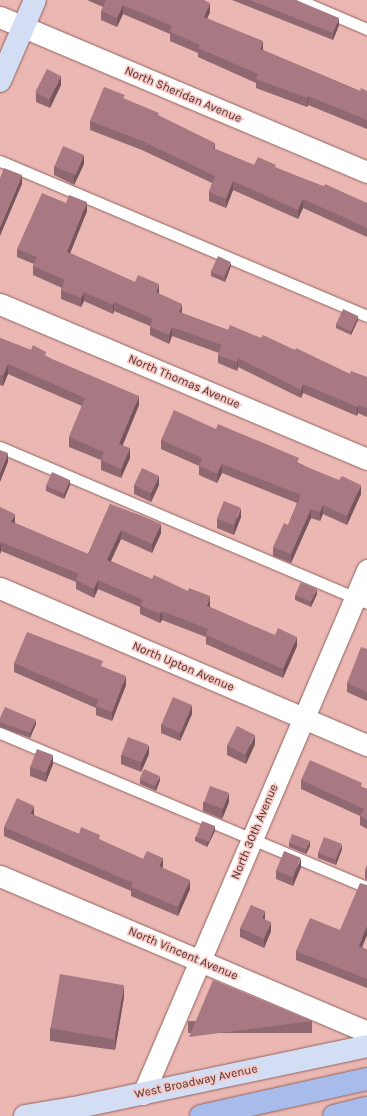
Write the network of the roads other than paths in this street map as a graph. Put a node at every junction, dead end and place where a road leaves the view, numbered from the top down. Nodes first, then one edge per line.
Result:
1 (35, 0) edge
2 (299, 0) edge
3 (0, 17) edge
4 (23, 27) junction
5 (367, 29) edge
6 (0, 81) edge
7 (0, 162) edge
8 (367, 172) edge
9 (0, 304) edge
10 (367, 316) edge
11 (0, 447) edge
12 (367, 459) edge
13 (367, 570) edge
14 (0, 588) edge
15 (361, 600) edge
16 (304, 719) junction
17 (0, 733) edge
18 (367, 745) edge
19 (252, 840) junction
20 (0, 876) edge
21 (367, 887) edge
22 (200, 961) junction
23 (367, 1032) edge
24 (367, 1046) edge
25 (367, 1079) edge
26 (143, 1094) junction
27 (367, 1108) edge
28 (25, 1116) edge
29 (201, 1116) edge
30 (334, 1116) edge

1 - 4 street
2 - 5 lane
3 - 4 street, North Sheridan Avenue
4 - 6 street
4 - 8 street, North Sheridan Avenue
7 - 10 lane
9 - 12 street, North Thomas Avenue
11 - 15 lane
13 - 15 street, North 30th Avenue
14 - 16 street, North Upton Avenue
15 - 16 street, North 30th Avenue
16 - 18 street, North Upton Avenue
16 - 19 street, North 30th Avenue
17 - 19 lane
19 - 21 lane
19 - 22 street, North 30th Avenue
20 - 22 street, North Vincent Avenue
22 - 23 street, North Vincent Avenue
22 - 26 street, North 30th Avenue
24 - 26 street, West Broadway Avenue
25 - 29 main road
26 - 28 street, West Broadway Avenue
27 - 30 main road

